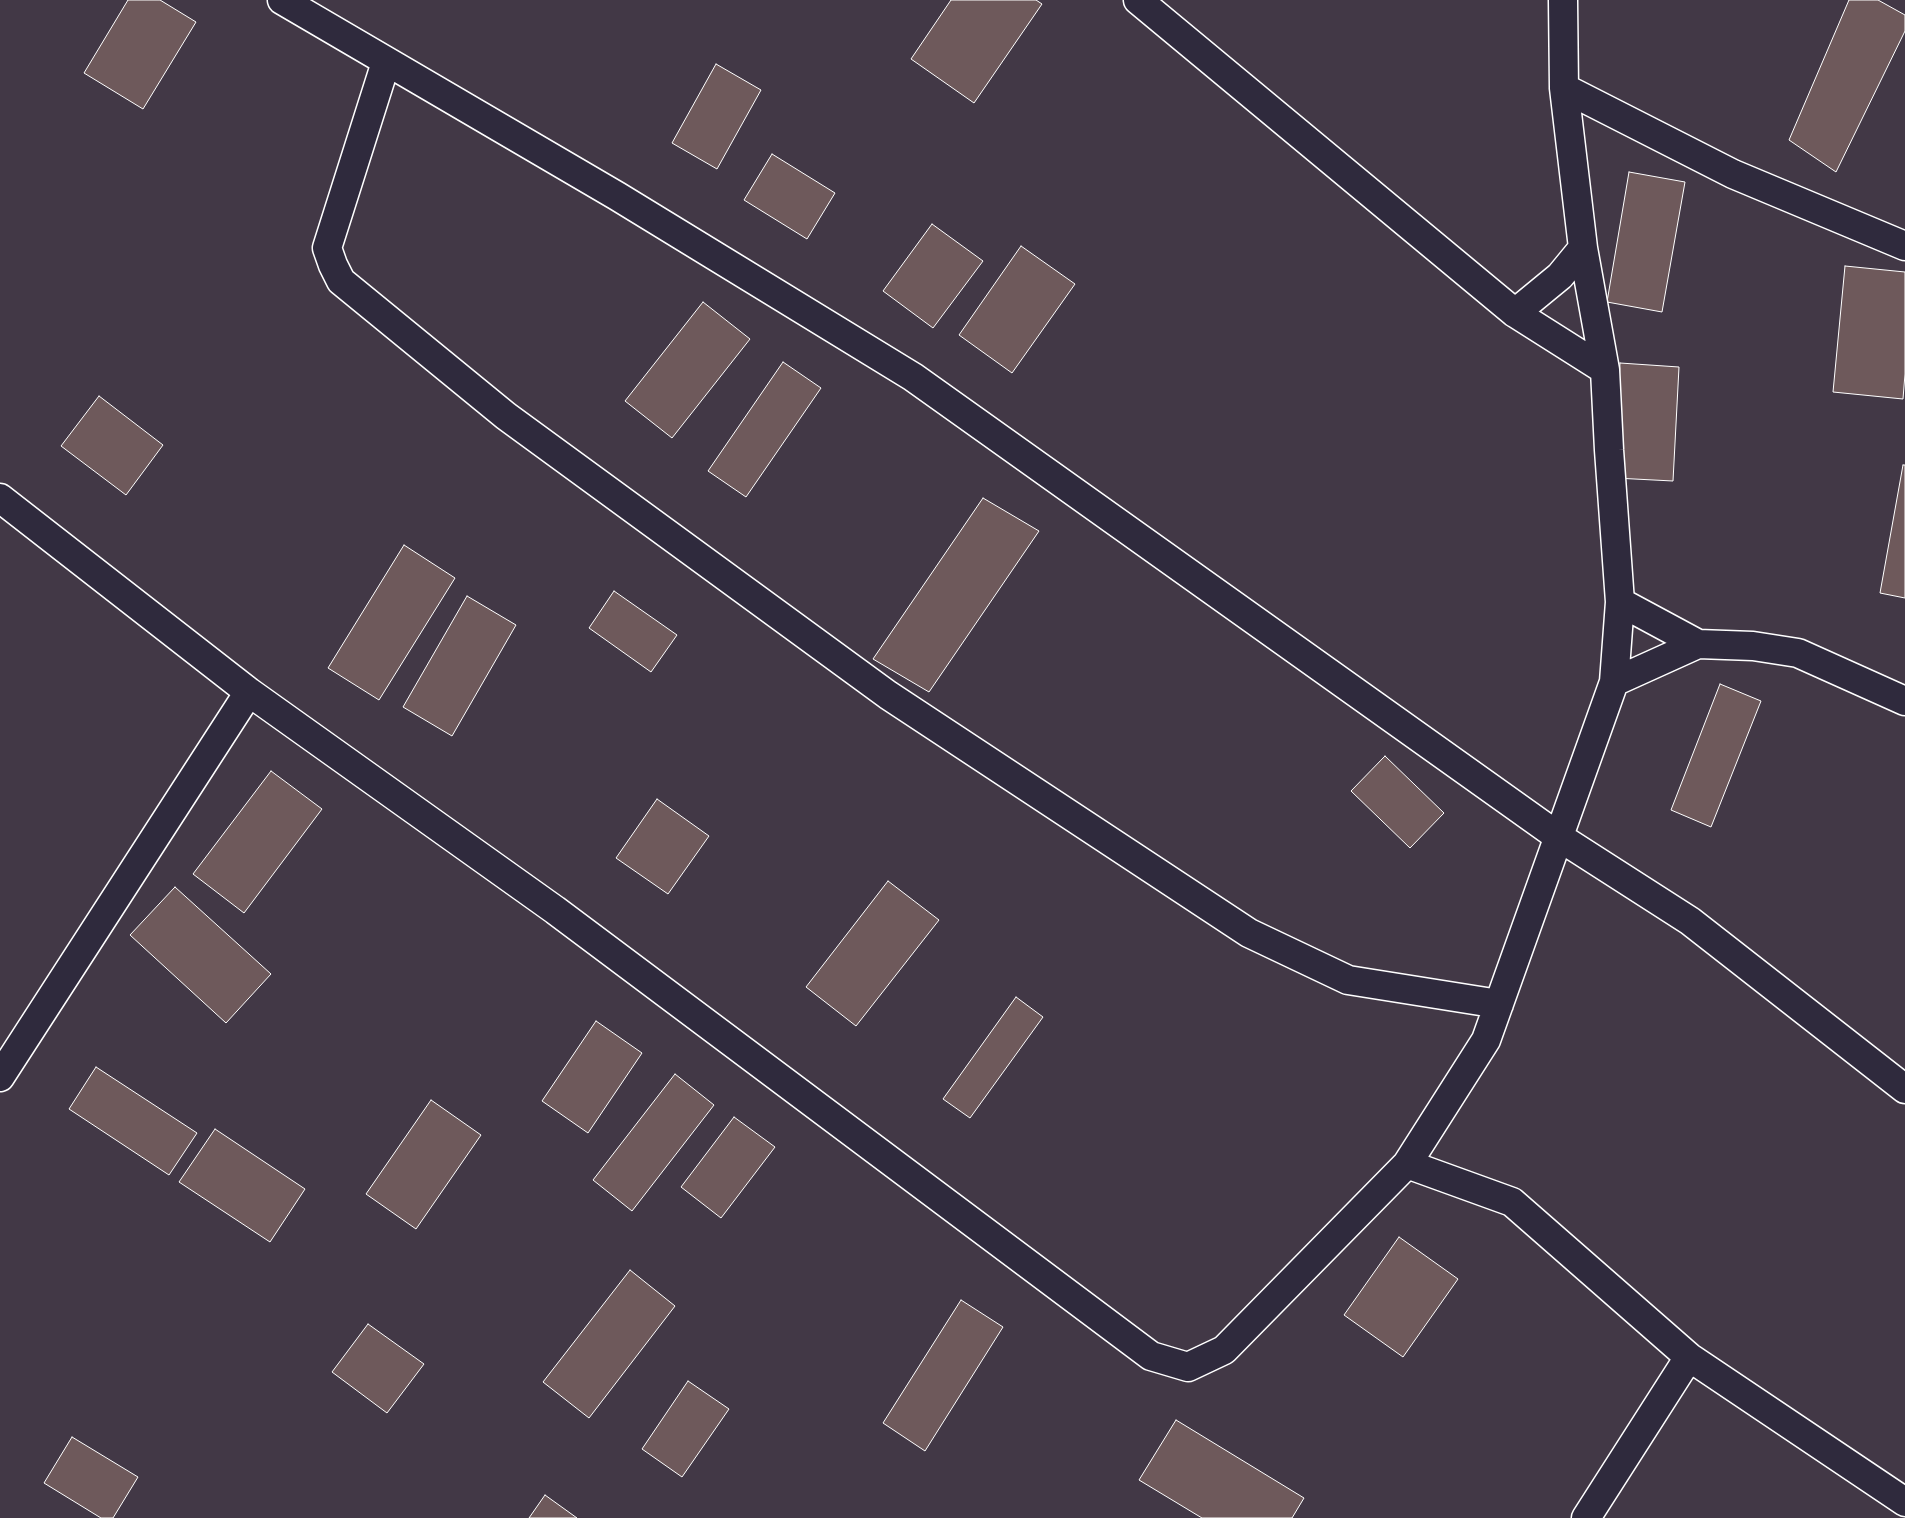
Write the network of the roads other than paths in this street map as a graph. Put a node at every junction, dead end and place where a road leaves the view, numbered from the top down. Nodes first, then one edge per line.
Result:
1 (282, 0) edge
2 (1138, 0) edge
3 (1564, 0) edge
4 (386, 62) junction
5 (1564, 88) junction
6 (1905, 246) edge
7 (1583, 248) junction
8 (1515, 313) junction
9 (1605, 370) junction
10 (0, 498) edge
11 (1620, 602) junction
12 (1698, 644) junction
13 (1614, 682) junction
14 (249, 692) junction
15 (1905, 701) edge
16 (1559, 837) junction
17 (1499, 1004) junction
18 (0, 1077) edge
19 (1905, 1089) edge
20 (1407, 1164) junction
21 (1689, 1357) junction
22 (1905, 1502) edge
23 (1586, 1518) edge

1 - 4 street
2 - 8 street
3 - 5 street
4 - 16 street
4 - 17 street
5 - 6 street
5 - 7 street
7 - 8 street
7 - 9 street
8 - 9 street
9 - 11 street
10 - 14 street
11 - 12 street
11 - 13 street
12 - 13 street
12 - 15 street
13 - 16 street
14 - 18 street
14 - 20 street
16 - 17 street
16 - 19 street
17 - 20 street
20 - 21 street
21 - 22 street
21 - 23 street

